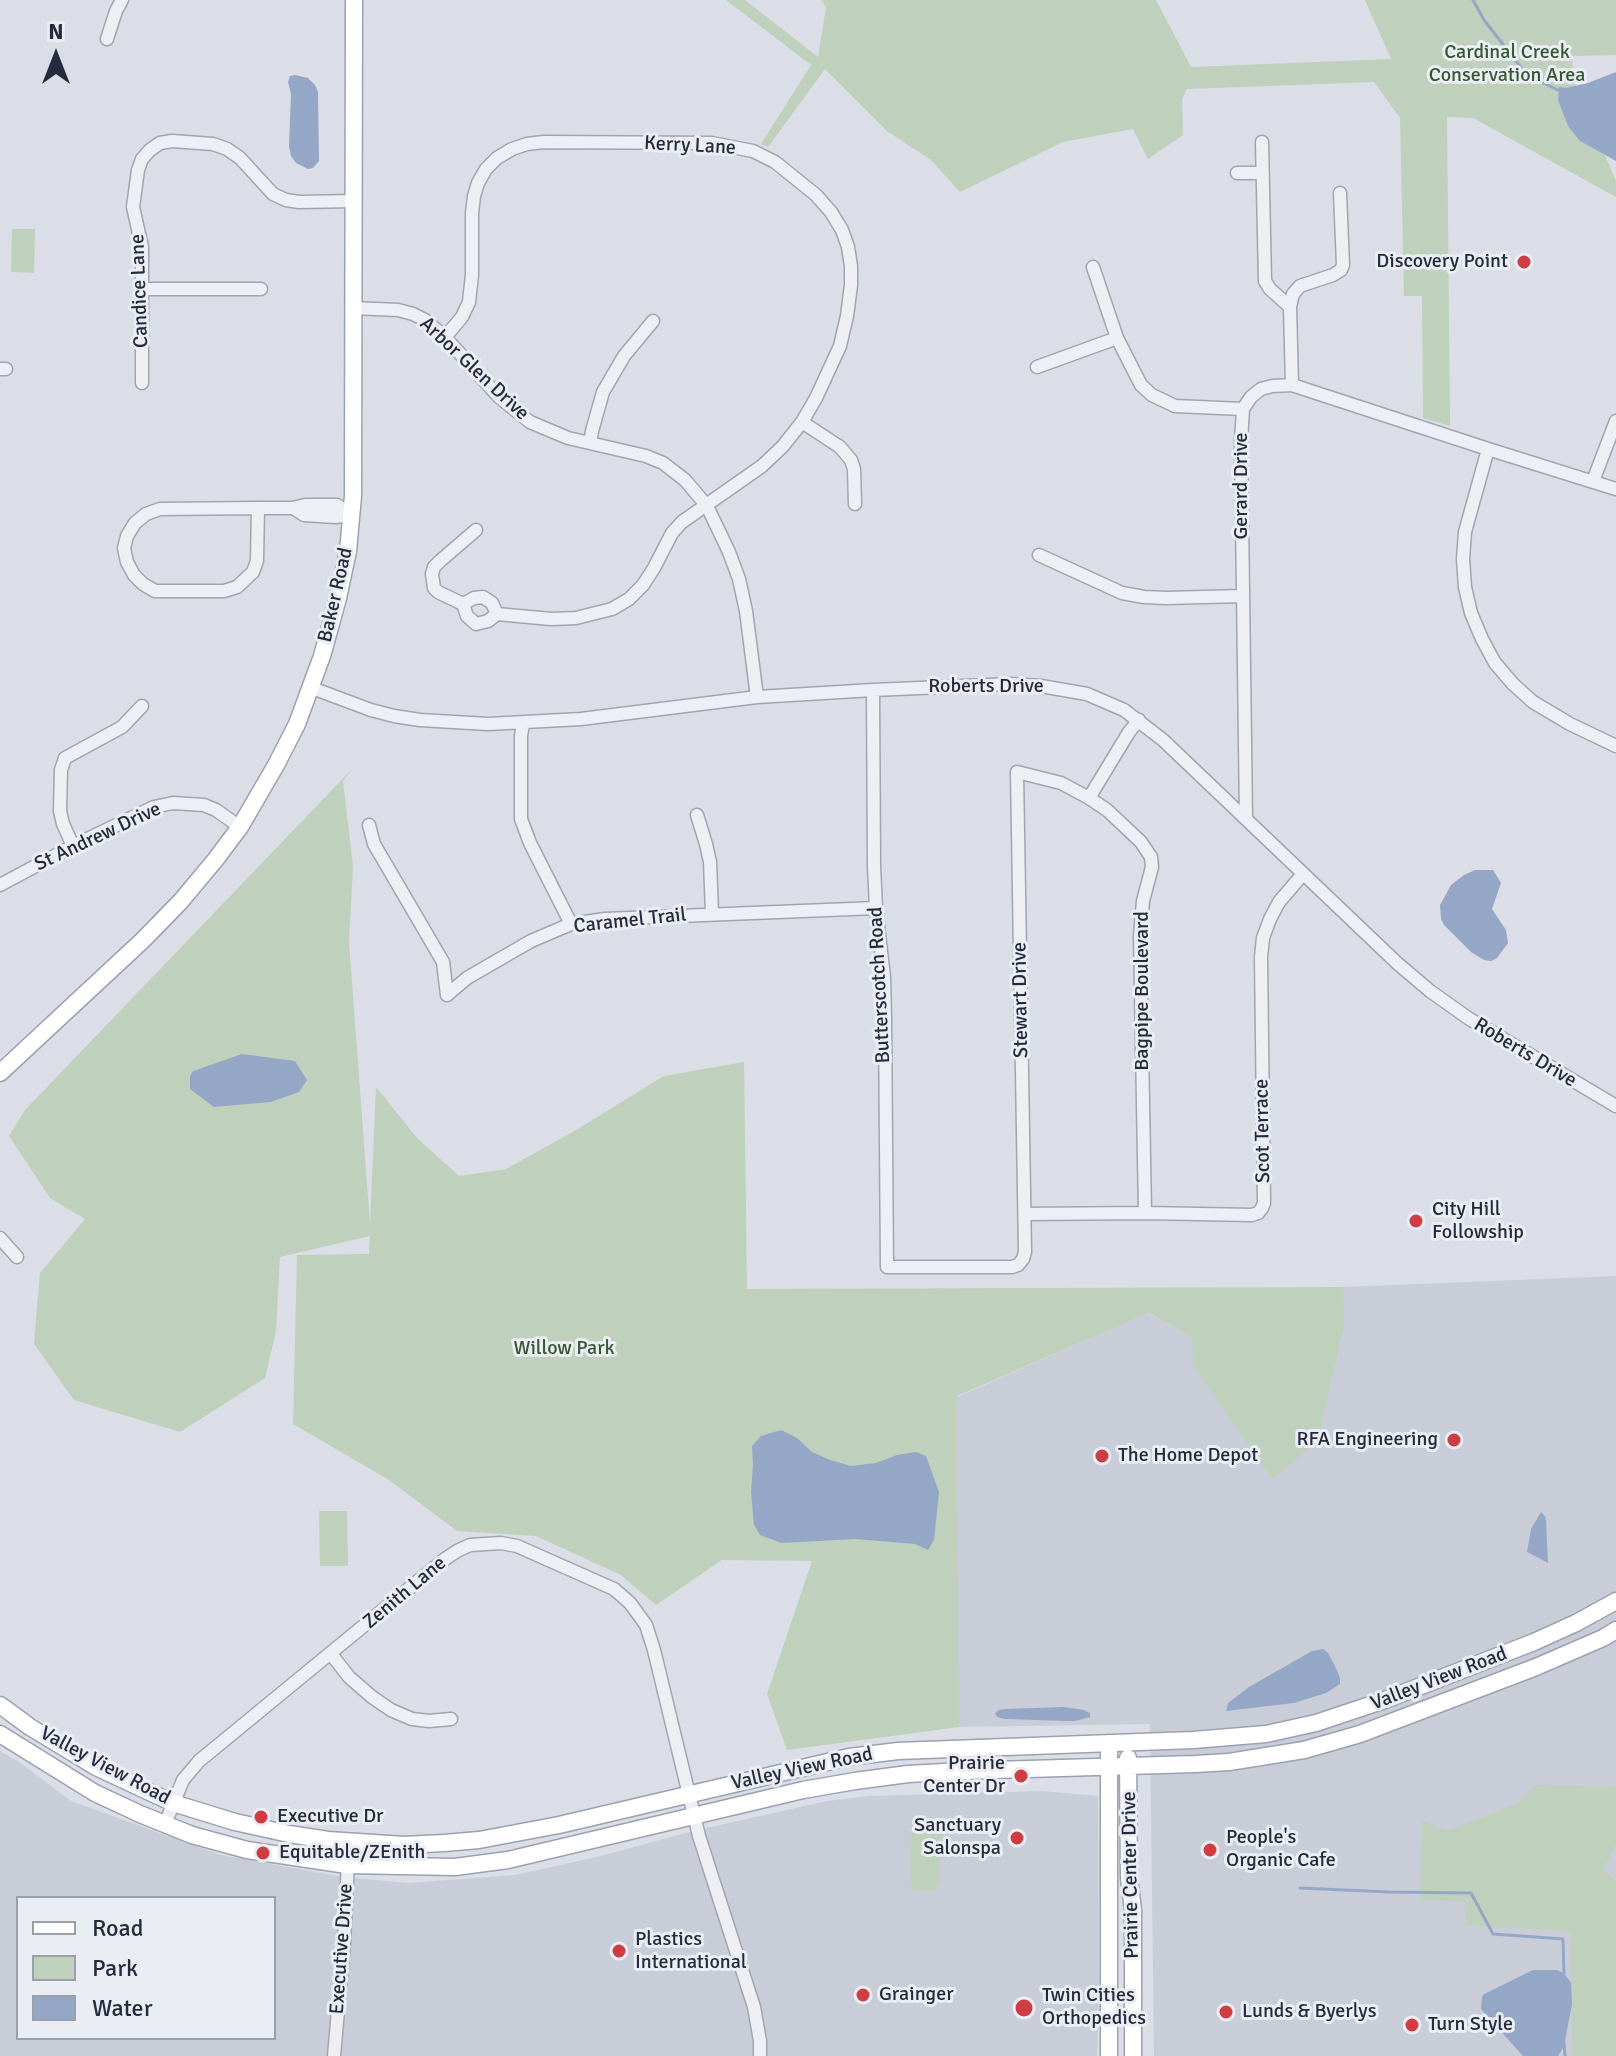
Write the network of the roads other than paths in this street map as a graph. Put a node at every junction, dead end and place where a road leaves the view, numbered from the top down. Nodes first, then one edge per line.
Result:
1 (122, 0) edge
2 (354, 0) edge
3 (107, 39) dead end
4 (1262, 142) dead end
5 (136, 143) dead end
6 (146, 154) junction
7 (1237, 173) dead end
8 (1263, 173) junction
9 (1340, 193) dead end
10 (354, 201) junction
11 (1093, 267) dead end
12 (142, 289) junction
13 (261, 289) dead end
14 (1290, 307) junction
15 (353, 308) junction
16 (653, 321) dead end
17 (445, 337) junction
18 (1117, 338) junction
19 (1037, 367) dead end
20 (142, 383) dead end
21 (1292, 385) junction
22 (1243, 409) junction
23 (1616, 421) edge
24 (802, 422) junction
25 (590, 443) junction
26 (1488, 449) junction
27 (1593, 481) junction
28 (1616, 489) edge
29 (855, 504) dead end
30 (707, 506) junction
31 (258, 508) junction
32 (351, 515) junction
33 (476, 530) dead end
34 (1039, 555) dead end
35 (1242, 596) junction
36 (463, 604) junction
37 (497, 614) junction
38 (312, 688) junction
39 (873, 690) junction
40 (757, 697) junction
41 (142, 706) dead end
42 (1139, 720) junction
43 (523, 724) junction
44 (1616, 746) edge
45 (1089, 798) junction
46 (697, 815) dead end
47 (1246, 818) junction
48 (369, 825) dead end
49 (240, 827) junction
50 (73, 846) junction
51 (1303, 874) junction
52 (0, 885) edge
53 (876, 908) junction
54 (712, 913) junction
55 (571, 924) junction
56 (0, 1073) edge
57 (1616, 1106) edge
58 (1145, 1213) junction
59 (1025, 1214) junction
60 (0, 1238) edge
61 (17, 1257) dead end
62 (887, 1267) joint
63 (1616, 1601) edge
64 (1616, 1630) edge
65 (331, 1654) junction
66 (0, 1705) edge
67 (451, 1719) dead end
68 (0, 1734) edge
69 (1109, 1743) junction
70 (1127, 1743) junction
71 (1110, 1767) junction
72 (1128, 1767) junction
73 (688, 1793) junction
74 (173, 1803) junction
75 (695, 1817) junction
76 (165, 1824) junction
77 (349, 1842) junction
78 (347, 1865) junction
79 (334, 2056) edge
80 (760, 2056) edge
81 (1109, 2056) edge
82 (1133, 2056) edge

1 - 3 street
2 - 10 main road, Baker Road
4 - 8 street
5 - 6 street
6 - 10 street
6 - 12 street, Candice Lane
7 - 8 street
8 - 14 street
9 - 14 street
10 - 15 main road, Baker Road
11 - 18 street
12 - 13 street
12 - 20 street, Candice Lane
14 - 21 street
15 - 17 street, Arbor Glen Drive
15 - 32 main road, Baker Road
16 - 25 street
17 - 24 street, Kerry Lane
17 - 25 street, Arbor Glen Drive
18 - 19 street
18 - 22 street
21 - 22 street, Gerard Drive
21 - 26 street
22 - 35 street, Gerard Drive
23 - 27 street
24 - 29 street
24 - 30 street, Kerry Lane
25 - 30 street, Arbor Glen Drive
26 - 27 street
26 - 44 street
27 - 28 street
30 - 37 street, Kerry Lane
30 - 40 street, Arbor Glen Drive
31 - 31 street
31 - 32 street
32 - 38 main road, Baker Road
33 - 36 street, Kerry Lane
34 - 35 street
35 - 47 street, Gerard Drive
36 - 37 street, Kerry Lane
36 - 37 street, Kerry Lane
38 - 43 street, Roberts Drive
38 - 49 main road, Baker Road
39 - 40 street, Roberts Drive
39 - 42 street, Roberts Drive
39 - 53 street, Butterscotch Road
40 - 43 street, Roberts Drive
41 - 50 street
42 - 45 street
42 - 47 street, Roberts Drive
43 - 55 street
45 - 58 street, Bagpipe Boulevard
45 - 59 street, Stewart Drive
46 - 54 street
47 - 51 street, Roberts Drive
48 - 55 street, Caramel Trail
49 - 50 street, St Andrew Drive
49 - 56 main road, Baker Road
50 - 52 street, St Andrew Drive
51 - 57 street, Roberts Drive
51 - 58 street, Scot Terrace
53 - 54 street, Caramel Trail
53 - 62 street, Butterscotch Road
54 - 55 street, Caramel Trail
58 - 59 street, Scot Terrace
59 - 62 street, Stewart Drive
60 - 61 street
63 - 70 main road, Valley View Road
64 - 72 main road, Valley View Road
65 - 67 street
65 - 73 street, Zenith Lane
65 - 74 street, Zenith Lane
66 - 74 main road, Valley View Road
68 - 76 main road, Valley View Road
69 - 70 main road, Valley View Road
69 - 71 main road, Prairie Center Drive
69 - 73 main road, Valley View Road
70 - 72 main road, Prairie Center Drive
71 - 72 main road, Valley View Road
71 - 75 main road, Valley View Road
71 - 81 main road, Prairie Center Drive
72 - 82 main road, Prairie Center Drive
73 - 75 street, Zenith Lane
73 - 77 main road, Valley View Road
74 - 76 street, Zenith Lane
74 - 77 main road, Valley View Road
75 - 78 main road, Valley View Road
75 - 80 street, Zenith Lane
76 - 78 main road, Valley View Road
77 - 78 street, Executive Drive
78 - 79 street, Executive Drive

